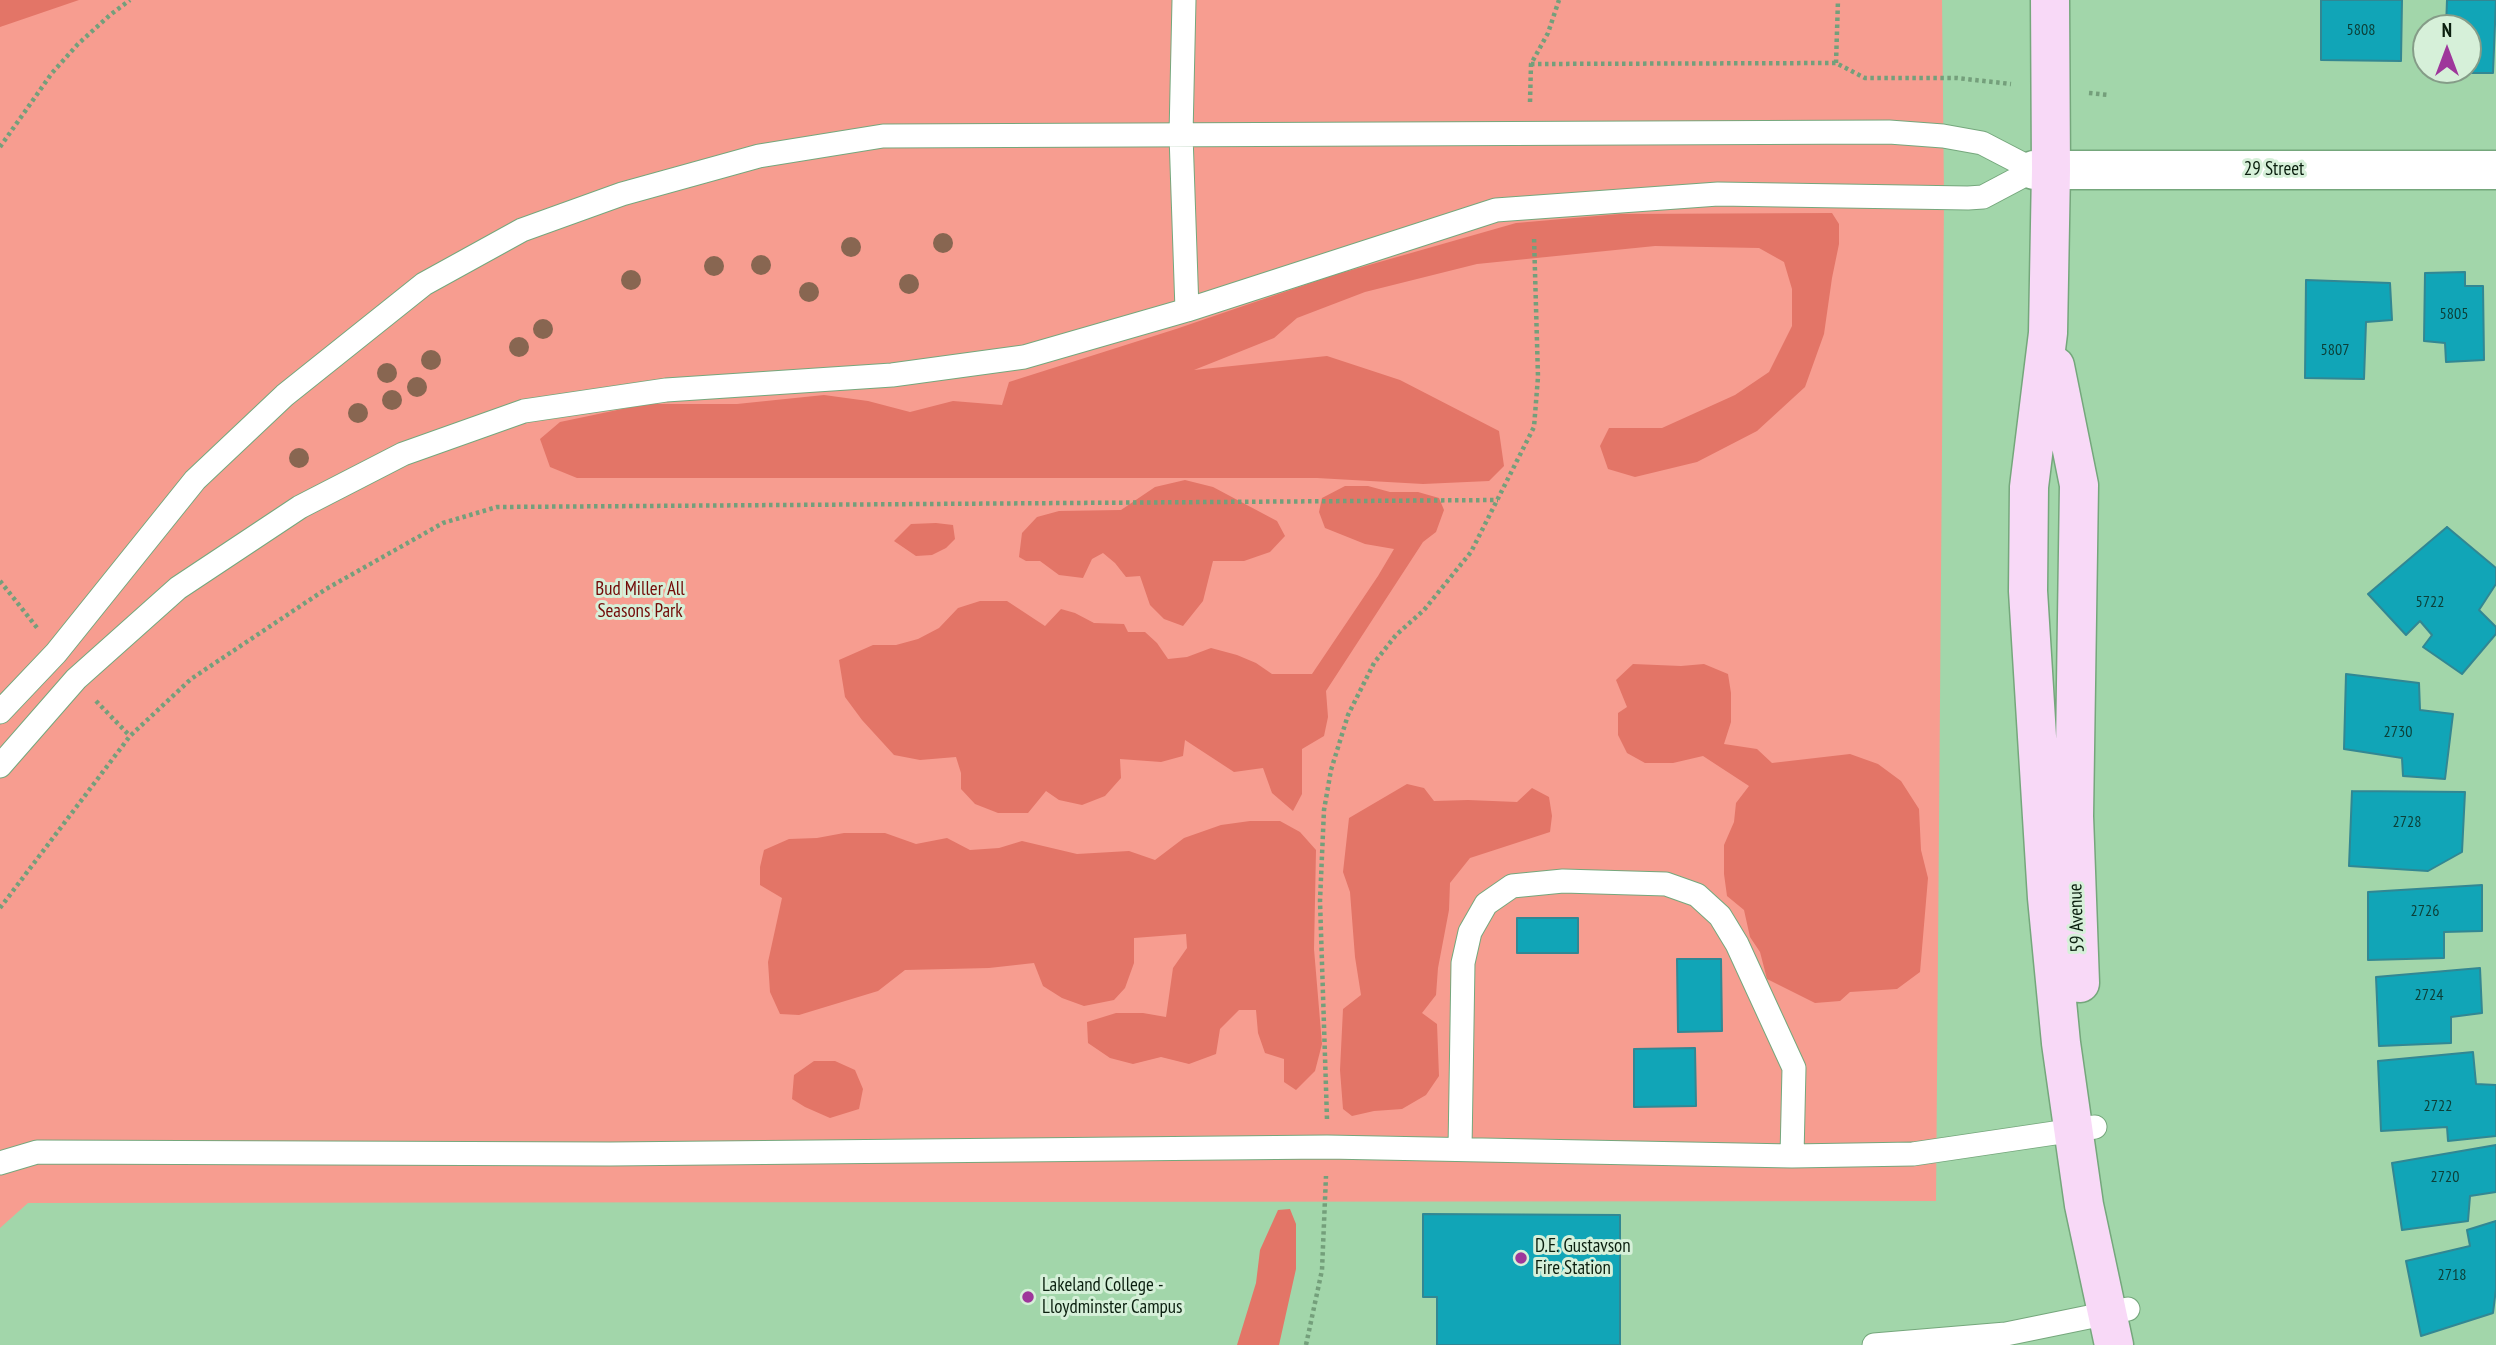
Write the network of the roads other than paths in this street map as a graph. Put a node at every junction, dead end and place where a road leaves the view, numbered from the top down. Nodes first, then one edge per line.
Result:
1 (1184, 0) edge
2 (2050, 0) edge
3 (1181, 135) junction
4 (2043, 170) junction
5 (2496, 170) edge
6 (1187, 310) junction
7 (2048, 333) junction
8 (0, 712) edge
9 (0, 765) edge
10 (2084, 1129) junction
11 (1460, 1149) junction
12 (1792, 1156) junction
13 (0, 1163) edge
14 (2117, 1323) edge
15 (1874, 1345) edge
16 (2138, 1345) edge

1 - 3 lane
2 - 4 main road
3 - 4 lane
3 - 6 lane
3 - 8 lane
4 - 5 street, 29 Street
4 - 6 lane
4 - 7 main road
6 - 9 lane
7 - 10 main road, 59 Avenue
7 - 10 main road, 59 Avenue
10 - 12 lane
10 - 14 main road, 59 Avenue
11 - 12 lane
11 - 12 lane
11 - 13 lane
14 - 15 lane
14 - 16 main road, 59 Avenue

